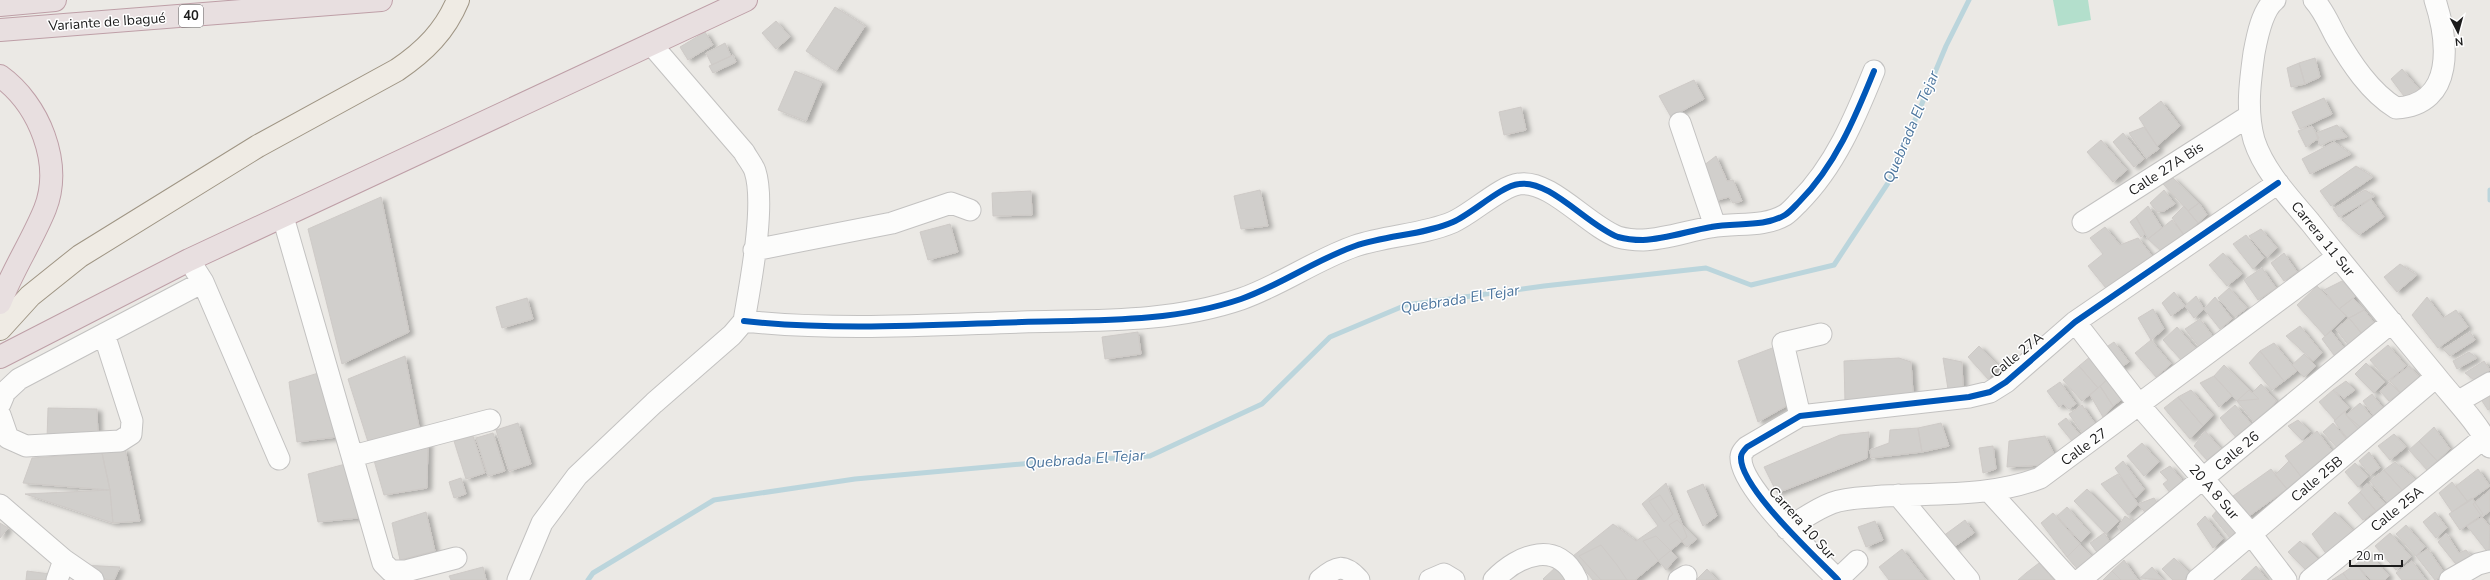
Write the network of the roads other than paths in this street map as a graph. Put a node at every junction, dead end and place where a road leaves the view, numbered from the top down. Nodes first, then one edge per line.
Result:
1 (55, 0) edge
2 (381, 0) edge
3 (458, 0) edge
4 (746, 0) edge
5 (2275, 0) edge
6 (2314, 0) edge
7 (2436, 0) edge
8 (0, 4) edge
9 (0, 30) edge
10 (651, 44) junction
11 (1874, 72) dead end
12 (0, 76) edge
13 (2249, 116) junction
14 (1680, 123) dead end
15 (2278, 183) junction
16 (970, 210) dead end
17 (283, 217) junction
18 (2083, 222) dead end
19 (1715, 226) junction
20 (754, 250) junction
21 (2337, 257) junction
22 (189, 260) junction
23 (203, 282) junction
24 (0, 303) edge
25 (744, 321) junction
26 (2075, 322) junction
27 (2392, 322) junction
28 (0, 329) edge
29 (104, 334) junction
30 (1821, 334) dead end
31 (0, 357) edge
32 (2436, 377) junction
33 (2490, 383) edge
34 (2459, 401) junction
35 (0, 404) edge
36 (2140, 406) junction
37 (0, 415) edge
38 (1800, 416) junction
39 (490, 420) dead end
40 (2487, 442) edge
41 (353, 456) junction
42 (1740, 458) joint
43 (279, 459) dead end
44 (2203, 480) junction
45 (1989, 491) junction
46 (1898, 495) junction
47 (0, 505) edge
48 (1787, 529) junction
49 (2251, 534) junction
50 (456, 558) dead end
51 (64, 560) junction
52 (1857, 560) dead end
53 (2490, 561) edge
54 (57, 580) edge
55 (93, 580) edge
56 (518, 580) edge
57 (1320, 580) edge
58 (1359, 580) edge
59 (1430, 580) edge
60 (1454, 580) edge
61 (1494, 580) edge
62 (1577, 580) edge
63 (1837, 580) edge
64 (1969, 580) edge
65 (2070, 580) edge
66 (2080, 580) edge
67 (2197, 580) edge
68 (2286, 580) edge
69 (2310, 580) edge
70 (2450, 580) edge

1 - 8 highway, Variante de Ibagué
2 - 9 highway, Variante de Ibagué / 40
3 - 28 main road
4 - 10 highway
5 - 13 street, Carrera 11 Sur
6 - 7 street
10 - 17 highway
10 - 20 street
11 - 19 street
12 - 24 highway
13 - 15 street, Carrera 11 Sur
13 - 18 street, Calle 27A Bis
14 - 19 street
15 - 21 street, Carrera 11 Sur
15 - 26 street, Calle 27A
16 - 20 street
17 - 22 highway
17 - 41 street
19 - 25 street
20 - 25 street
21 - 27 street, Carrera 11 Sur
21 - 36 street, Calle 27
22 - 23 street
22 - 31 highway
23 - 29 street
23 - 43 street
25 - 56 street
26 - 36 street, 20 A 8 Sur
26 - 38 street, Calle 27A
27 - 32 street, Carrera 11 Sur
27 - 44 street, Calle 26
29 - 35 street
29 - 37 street
30 - 38 street
32 - 34 street, Carrera 11 Sur
32 - 49 street, Calle 25B
33 - 34 street
34 - 40 street, Carrera 11 Sur
36 - 44 street, 20 A 8 Sur
36 - 45 street, Calle 27
38 - 42 street, Calle 27A
39 - 41 street
40 - 69 street, Calle 25A
41 - 50 street
42 - 48 street, Carrera 10 Sur
44 - 49 street, 20 A 8 Sur
44 - 66 street, Calle 26
45 - 46 street, Calle 27
45 - 65 street
46 - 48 street, Calle 27
46 - 64 street
47 - 51 street
48 - 63 street, Carrera 10 Sur
49 - 67 street, Calle 25B
49 - 68 street, 20 A 8 Sur
51 - 54 street
51 - 55 street
52 - 63 street
53 - 70 street
57 - 58 street
59 - 60 street
61 - 62 street

